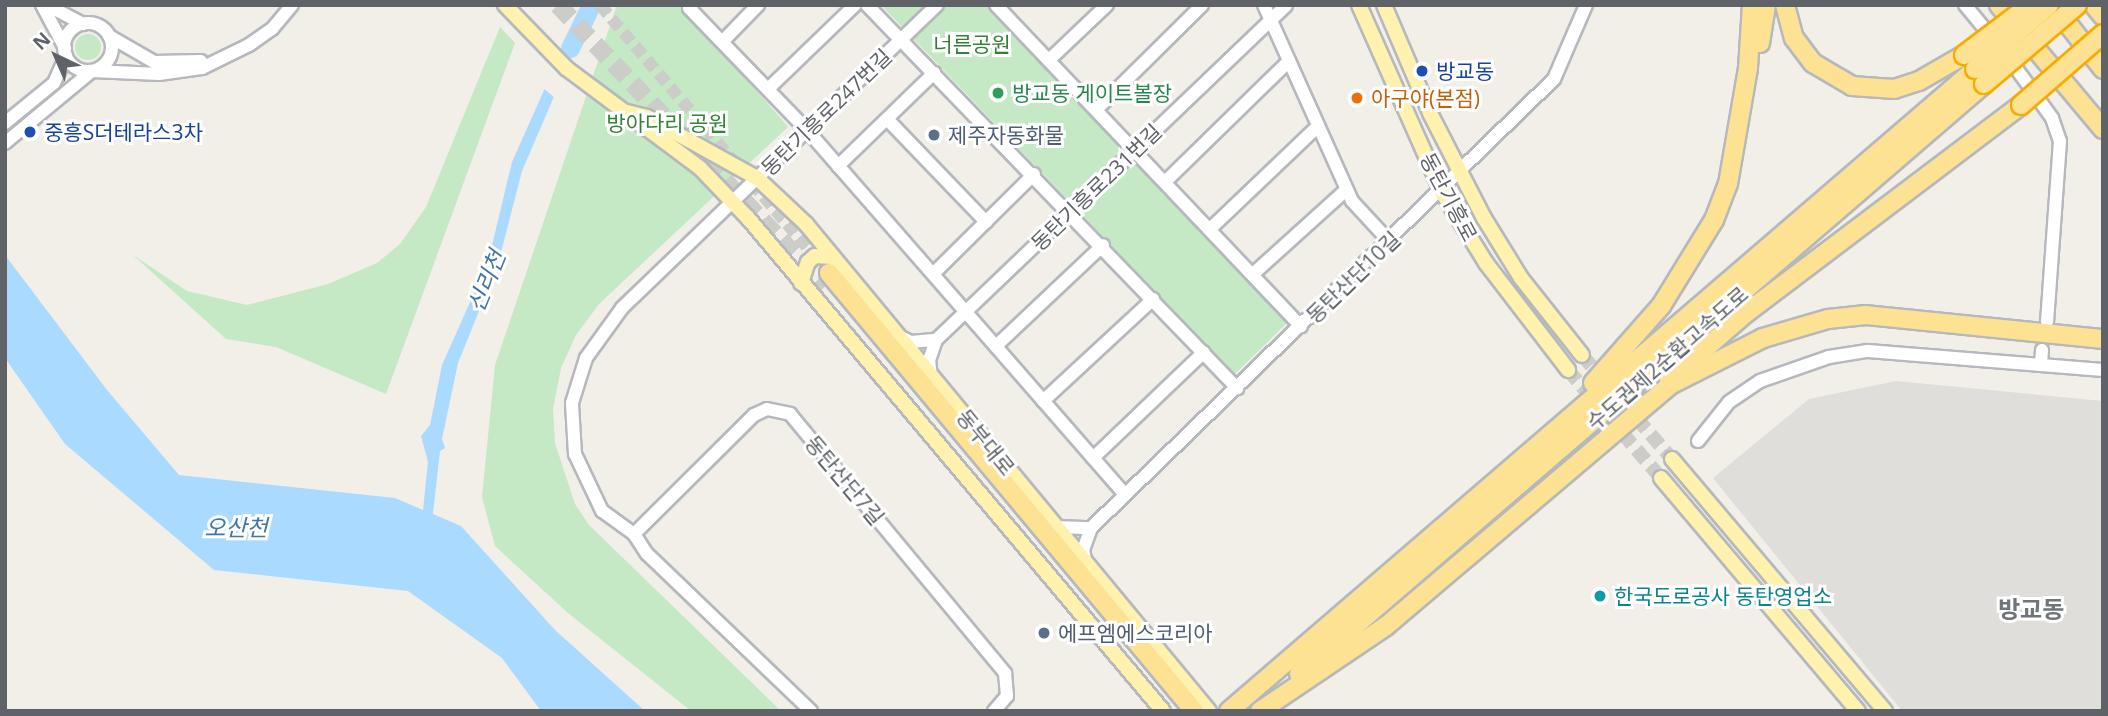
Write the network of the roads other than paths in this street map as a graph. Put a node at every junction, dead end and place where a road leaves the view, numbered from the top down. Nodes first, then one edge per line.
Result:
1 (44, 5) edge
2 (292, 5) edge
3 (505, 5) edge
4 (692, 5) edge
5 (758, 5) edge
6 (855, 5) edge
7 (867, 5) edge
8 (937, 5) edge
9 (1107, 5) edge
10 (1202, 5) edge
11 (1264, 5) edge
12 (1286, 5) edge
13 (1359, 5) edge
14 (1384, 5) edge
15 (1586, 5) edge
16 (1752, 5) edge
17 (1766, 5) edge
18 (1785, 5) edge
19 (1965, 5) edge
20 (1999, 5) edge
21 (2030, 5) edge
22 (2051, 5) edge
23 (2077, 5) edge
24 (997, 6) edge
25 (1271, 19) junction
26 (83, 24) junction
27 (2103, 34) edge
28 (109, 36) junction
29 (901, 40) junction
30 (722, 42) junction
31 (65, 52) junction
32 (1049, 60) junction
33 (216, 61) junction
34 (1289, 61) junction
35 (1974, 69) junction
36 (2103, 69) edge
37 (92, 71) junction
38 (934, 73) junction
39 (768, 89) junction
40 (1097, 109) junction
41 (626, 112) junction
42 (887, 119) junction
43 (5, 123) edge
44 (1317, 127) junction
45 (807, 130) junction
46 (2103, 130) edge
47 (5, 143) edge
48 (1136, 149) junction
49 (838, 166) junction
50 (1457, 171) junction
51 (1034, 174) junction
52 (757, 178) junction
53 (1166, 181) junction
54 (1728, 184) junction
55 (1346, 190) junction
56 (1442, 192) junction
57 (733, 202) junction
58 (1070, 211) junction
59 (986, 222) junction
60 (1210, 229) junction
61 (1390, 242) junction
62 (1102, 246) junction
63 (829, 272) junction
64 (933, 274) junction
65 (1253, 274) junction
66 (801, 283) junction
67 (1153, 299) junction
68 (966, 311) junction
69 (2047, 322) dead end
70 (1301, 326) junction
71 (897, 335) junction
72 (2103, 339) edge
73 (936, 340) junction
74 (996, 346) junction
75 (2042, 350) dead end
76 (1204, 352) junction
77 (1582, 355) tunnel mouth
78 (2041, 365) junction
79 (1568, 370) tunnel mouth
80 (2103, 370) edge
81 (931, 376) junction
82 (1237, 388) junction
83 (1043, 401) junction
84 (1623, 422) junction
85 (1698, 441) dead end
86 (1522, 455) junction
87 (1093, 458) junction
88 (1672, 459) tunnel mouth
89 (1661, 478) tunnel mouth
90 (1125, 494) junction
91 (1056, 527) junction
92 (1091, 528) junction
93 (634, 534) junction
94 (1086, 564) junction
95 (1232, 708) edge
96 (811, 711) edge
97 (994, 711) edge
98 (1163, 711) edge
99 (1178, 711) edge
100 (1194, 711) edge
101 (1209, 711) edge
102 (1258, 711) edge
103 (1858, 711) edge
104 (1885, 711) edge

1 - 26 street
1 - 31 street
2 - 33 street
3 - 41 main road
4 - 30 street
5 - 30 street
6 - 39 street
7 - 29 street
8 - 29 street, 동탄기흥로247번길
9 - 32 street
10 - 40 street
11 - 25 street
12 - 25 street, 동탄기흥로231번길
13 - 56 main road, 동탄기흥로
14 - 50 main road, 동탄기흥로
15 - 50 street, 동탄산단10길
16 - 54 highway
17 - 54 highway
18 - 35 highway
19 - 69 street
20 - 46 highway
21 - 35 highway, bridge
22 - 35 highway, 수도권제2순환고속도로, bridge
22 - 36 highway
23 - 35 highway, 수도권제2순환고속도로, bridge
24 - 32 street
25 - 34 street
25 - 48 street, 동탄기흥로231번길
26 - 28 street
26 - 31 street
27 - 84 highway, bridge
28 - 33 street
28 - 37 street
29 - 38 street
29 - 45 street, 동탄기흥로247번길
30 - 39 street
31 - 37 street
31 - 43 street
32 - 40 street
33 - 37 street
34 - 44 street
34 - 53 street
35 - 86 highway, 수도권제2순환고속도로
35 - 102 highway, 수도권제2순환고속도로
37 - 47 street
38 - 42 street
38 - 51 street
39 - 45 street
40 - 48 street
41 - 52 main road, 동부대로
41 - 57 main road
42 - 49 street
42 - 59 street
44 - 55 street
44 - 60 street
45 - 49 street
45 - 52 street, 동탄기흥로247번길
48 - 53 street
48 - 58 street, 동탄기흥로231번길
49 - 64 street
50 - 56 street, 동탄산단10길
50 - 77 main road, 동탄기흥로
51 - 58 street
51 - 59 street
52 - 57 street, 동탄기흥로247번길
52 - 63 main road, 동부대로
53 - 60 street
54 - 86 highway
55 - 61 street
55 - 65 street
56 - 61 street, 동탄산단10길
56 - 79 main road, 동탄기흥로
57 - 66 main road
57 - 93 street, 동탄기흥로247번길
58 - 62 street
58 - 68 street, 동탄기흥로231번길
59 - 64 street
60 - 65 street
61 - 70 street, 동탄산단10길
62 - 67 street
62 - 74 street
63 - 66 main road
63 - 71 main road, 동부대로
63 - 99 highway, 동부대로
63 - 100 highway, 동부대로
64 - 68 street
65 - 70 street
66 - 98 main road
67 - 76 street
67 - 83 street
68 - 73 street, 동탄기흥로231번길
68 - 74 street
70 - 82 street, 동탄산단10길
71 - 73 street
71 - 81 main road, 동부대로
72 - 84 highway
73 - 81 street
74 - 83 street
75 - 78 street
76 - 82 street
76 - 87 street
78 - 80 street
78 - 85 street
81 - 91 main road, 동부대로
82 - 90 street, 동탄산단10길
83 - 87 street
84 - 102 highway
86 - 95 highway, 수도권제2순환고속도로
87 - 90 street
88 - 104 main road
89 - 103 main road
90 - 92 street, 동탄산단10길
91 - 92 street
91 - 94 main road, 동부대로
92 - 94 street
93 - 96 street
93 - 97 street, 동탄산단7길
94 - 101 main road, 동부대로

